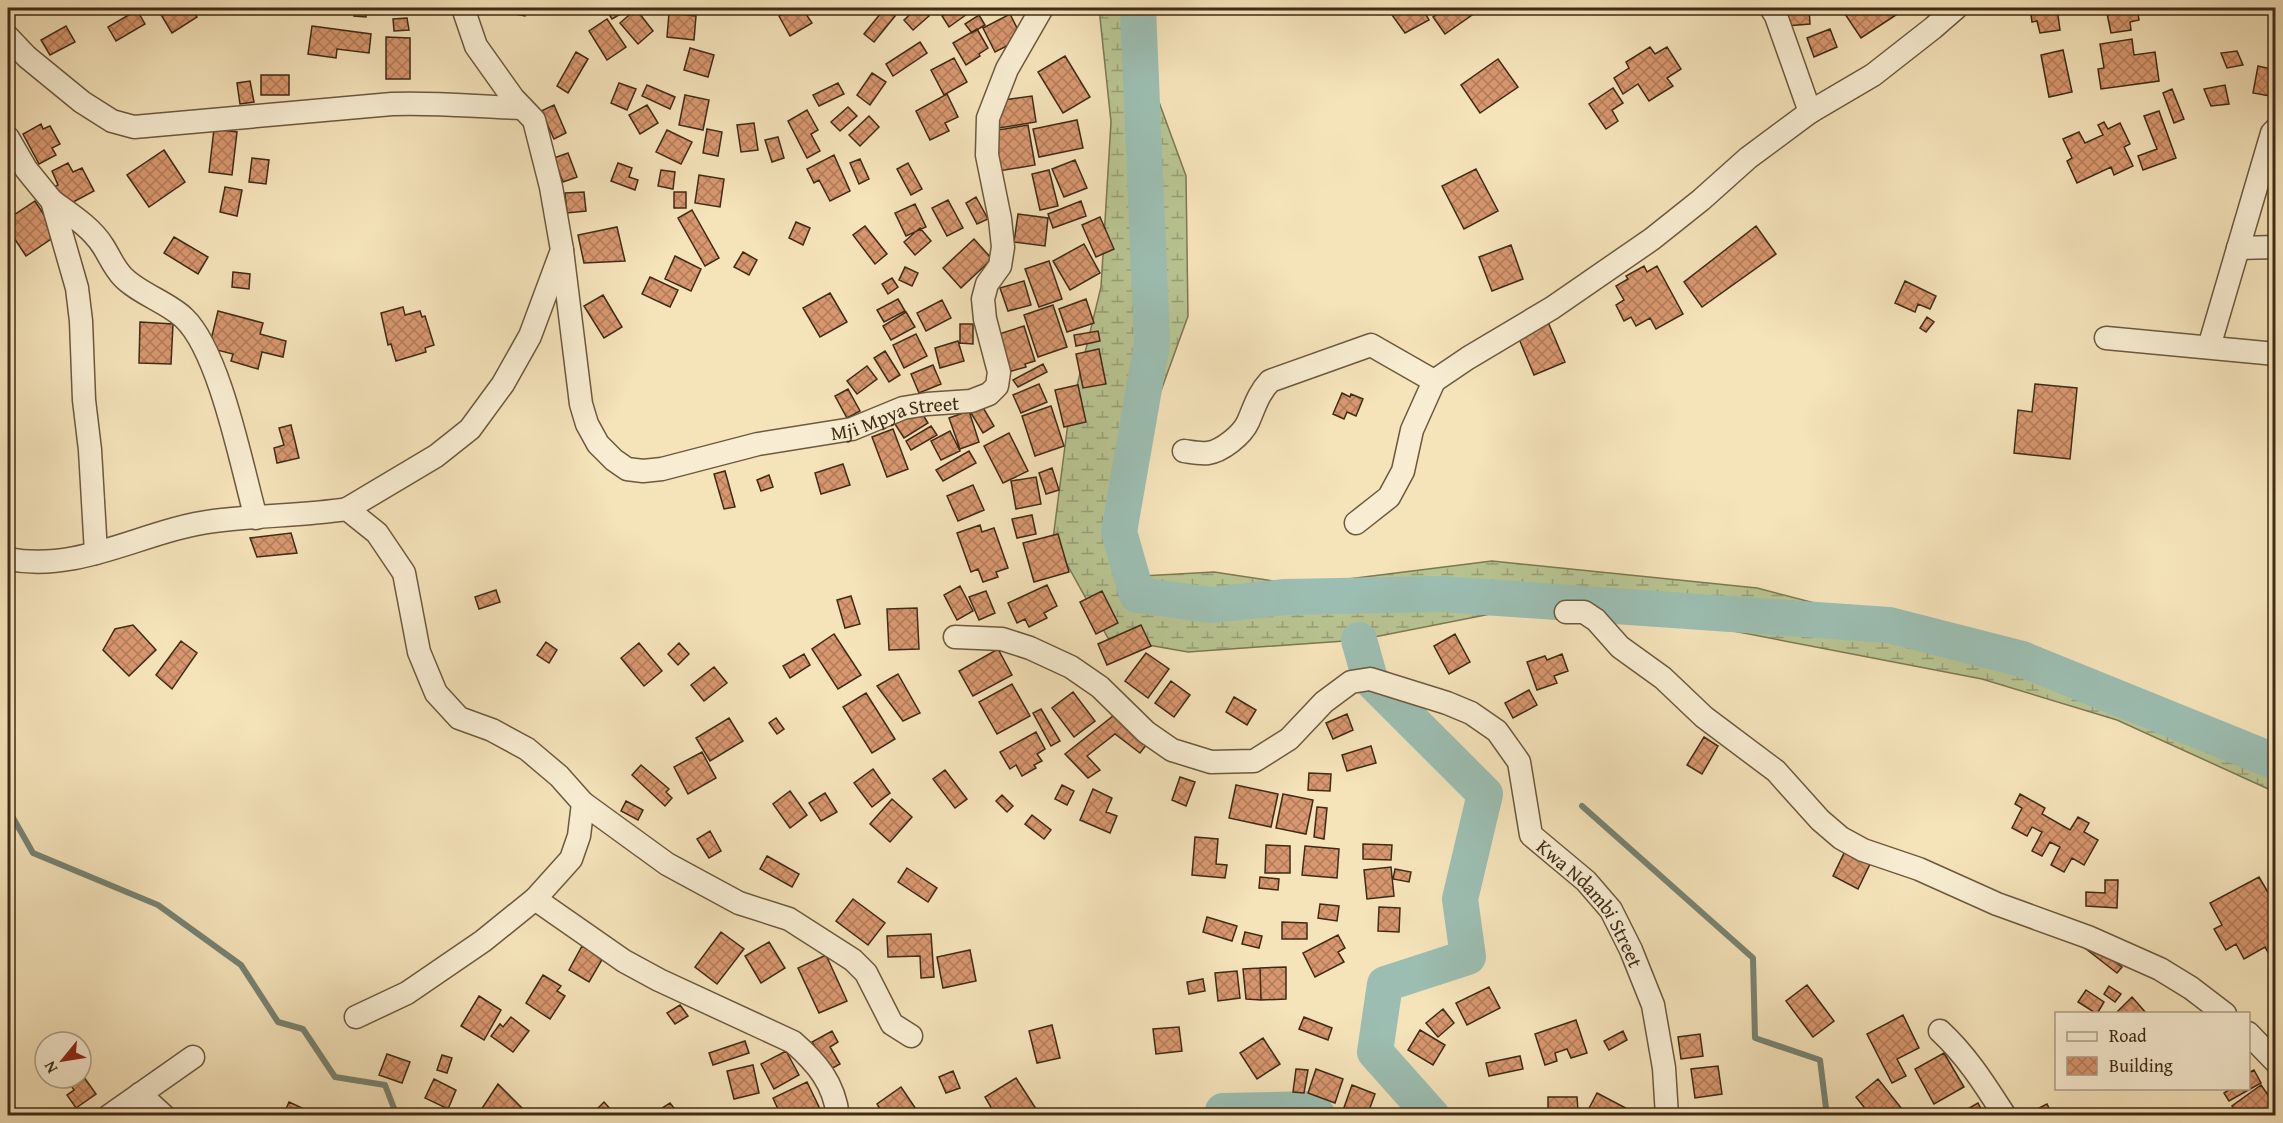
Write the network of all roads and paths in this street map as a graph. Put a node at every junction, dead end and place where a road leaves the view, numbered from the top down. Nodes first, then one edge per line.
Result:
1 (463, 8) edge
2 (1042, 8) edge
3 (1771, 8) edge
4 (1956, 8) edge
5 (8, 37) edge
6 (522, 108) junction
7 (1810, 112) junction
8 (2276, 129) edge
9 (8, 138) edge
10 (52, 201) junction
11 (2276, 247) edge
12 (2238, 248) junction
13 (562, 250) junction
14 (2106, 338) dead end
15 (2208, 347) junction
16 (2276, 354) edge
17 (1434, 381) junction
18 (1184, 451) dead end
19 (347, 509) junction
20 (256, 518) junction
21 (1356, 524) dead end
22 (96, 553) junction
23 (8, 560) edge
24 (1566, 612) dead end
25 (955, 637) dead end
26 (583, 803) junction
27 (535, 899) junction
28 (2222, 1012) edge
29 (356, 1017) dead end
30 (1940, 1031) dead end
31 (2250, 1035) edge
32 (911, 1036) dead end
33 (193, 1057) dead end
34 (2276, 1062) edge
35 (140, 1094) junction
36 (109, 1116) edge
37 (164, 1116) edge
38 (838, 1116) edge
39 (1667, 1116) edge
40 (2004, 1116) edge

1 - 6 street
2 - 13 street, Mji Mpya Street
3 - 7 street
4 - 7 street
5 - 6 street
6 - 13 street
7 - 17 street
8 - 12 street
9 - 10 street
10 - 20 street
10 - 22 street
11 - 12 street
12 - 15 street
13 - 19 street
14 - 15 street
15 - 16 street
17 - 18 street
17 - 21 street
19 - 20 street
19 - 26 street
20 - 22 street
22 - 23 street
24 - 28 street
25 - 39 street, Kwa Ndambi Street
26 - 27 street
26 - 32 street
27 - 29 street
27 - 38 street
30 - 40 street
31 - 34 street
33 - 35 street
35 - 36 street
35 - 37 street

